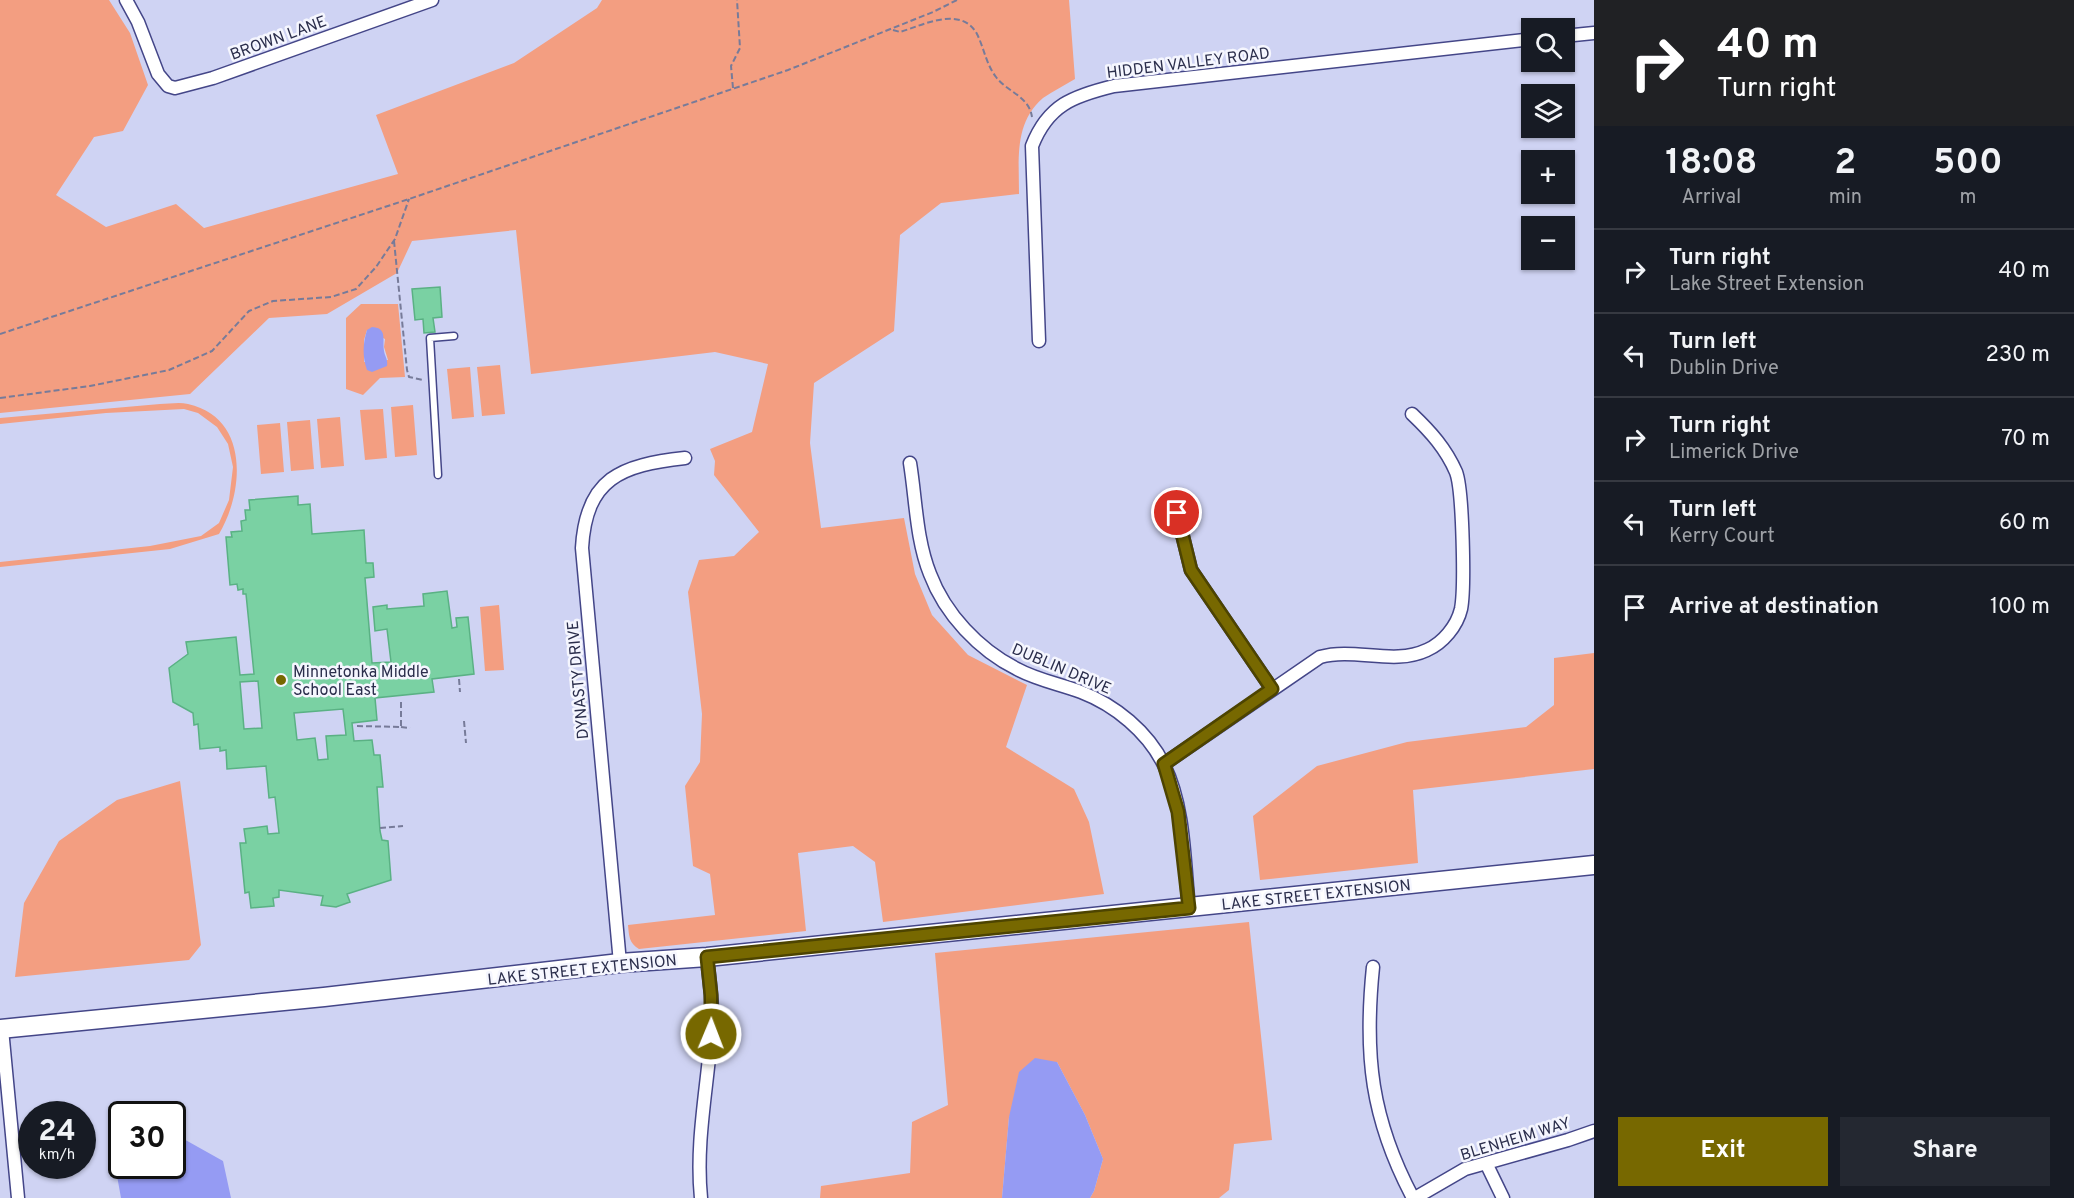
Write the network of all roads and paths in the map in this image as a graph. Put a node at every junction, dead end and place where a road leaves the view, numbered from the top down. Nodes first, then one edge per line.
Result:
1 (126, 0) edge
2 (432, 0) edge
3 (736, 0) edge
4 (957, 0) edge
5 (892, 29) junction
6 (1594, 33) edge
7 (1575, 35) edge
8 (1521, 40) edge
9 (733, 88) junction
10 (1038, 131) junction
11 (408, 199) junction
12 (394, 241) junction
13 (0, 334) edge
14 (454, 336) dead end
15 (1039, 341) dead end
16 (434, 384) junction
17 (0, 398) edge
18 (1413, 414) dead end
19 (685, 458) dead end
20 (910, 463) dead end
21 (438, 475) dead end
22 (1177, 513) dead end
23 (459, 679) dead end
24 (1272, 689) junction
25 (460, 692) dead end
26 (401, 702) dead end
27 (464, 721) dead end
28 (357, 726) dead end
29 (401, 727) junction
30 (410, 728) dead end
31 (466, 743) dead end
32 (1164, 764) junction
33 (404, 826) dead end
34 (380, 828) dead end
35 (1594, 865) edge
36 (1189, 908) junction
37 (707, 957) junction
38 (620, 963) junction
39 (1373, 967) dead end
40 (1, 1029) edge
41 (1594, 1131) edge
42 (1486, 1163) junction
43 (18, 1198) edge
44 (701, 1198) edge
45 (1414, 1198) edge
46 (1503, 1198) edge

1 - 2 street, BROWN LANE
3 - 9 path
4 - 5 path
5 - 9 path
5 - 10 path
6 - 7 street
8 - 10 street, HIDDEN VALLEY ROAD
9 - 11 path
10 - 15 street, HIDDEN VALLEY ROAD
11 - 12 path
11 - 13 path
12 - 16 path
12 - 17 path
14 - 16 lane
16 - 21 lane
18 - 24 street
19 - 38 street, DYNASTY DRIVE
20 - 32 street, DUBLIN DRIVE
22 - 24 street
23 - 25 path
24 - 32 street
26 - 29 path
27 - 31 path
28 - 29 path
29 - 30 path
32 - 36 street, DUBLIN DRIVE
33 - 34 path
35 - 36 street, LAKE STREET EXTENSION
36 - 37 street, LAKE STREET EXTENSION
37 - 38 street, LAKE STREET EXTENSION
37 - 44 street
38 - 40 street, LAKE STREET EXTENSION
39 - 45 street
40 - 43 street
41 - 42 street, BLENHEIM WAY
42 - 45 street, BLENHEIM WAY
42 - 46 street

